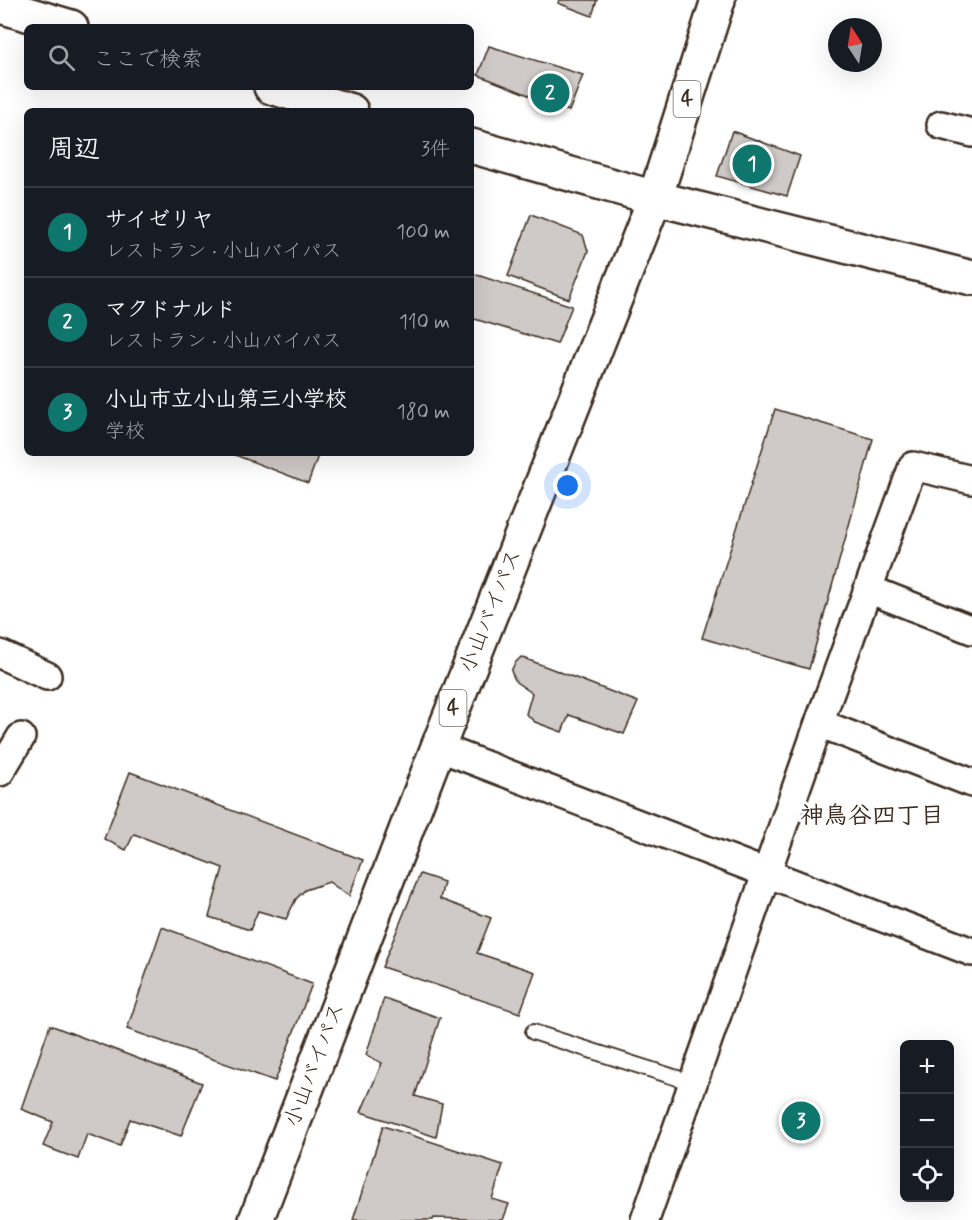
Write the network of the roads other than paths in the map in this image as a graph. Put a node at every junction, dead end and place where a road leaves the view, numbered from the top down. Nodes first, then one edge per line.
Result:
1 (718, 0) edge
2 (0, 6) edge
3 (39, 8) edge
4 (66, 24) edge
5 (281, 90) edge
6 (341, 108) edge
7 (941, 125) dead end
8 (972, 133) edge
9 (474, 147) edge
10 (656, 198) junction
11 (972, 278) edge
12 (972, 480) edge
13 (868, 589) junction
14 (972, 630) edge
15 (0, 654) edge
16 (47, 676) dead end
17 (819, 723) junction
18 (21, 737) dead end
19 (438, 747) junction
20 (0, 772) edge
21 (972, 783) edge
22 (767, 875) junction
23 (972, 952) edge
24 (533, 1032) dead end
25 (693, 1083) junction
26 (256, 1220) edge
27 (645, 1220) edge

1 - 10 main road, 小山バイパス / 4
2 - 3 main road
3 - 4 main road
5 - 6 main road
7 - 8 street
9 - 10 main road
10 - 11 main road
10 - 19 main road, 小山バイパス / 4
12 - 13 street
13 - 14 street
13 - 17 street
15 - 16 street
17 - 21 street
17 - 22 street
18 - 20 street
19 - 22 street
19 - 26 main road, 小山バイパス / 4
22 - 23 street
22 - 25 street
24 - 25 lane
25 - 27 street

